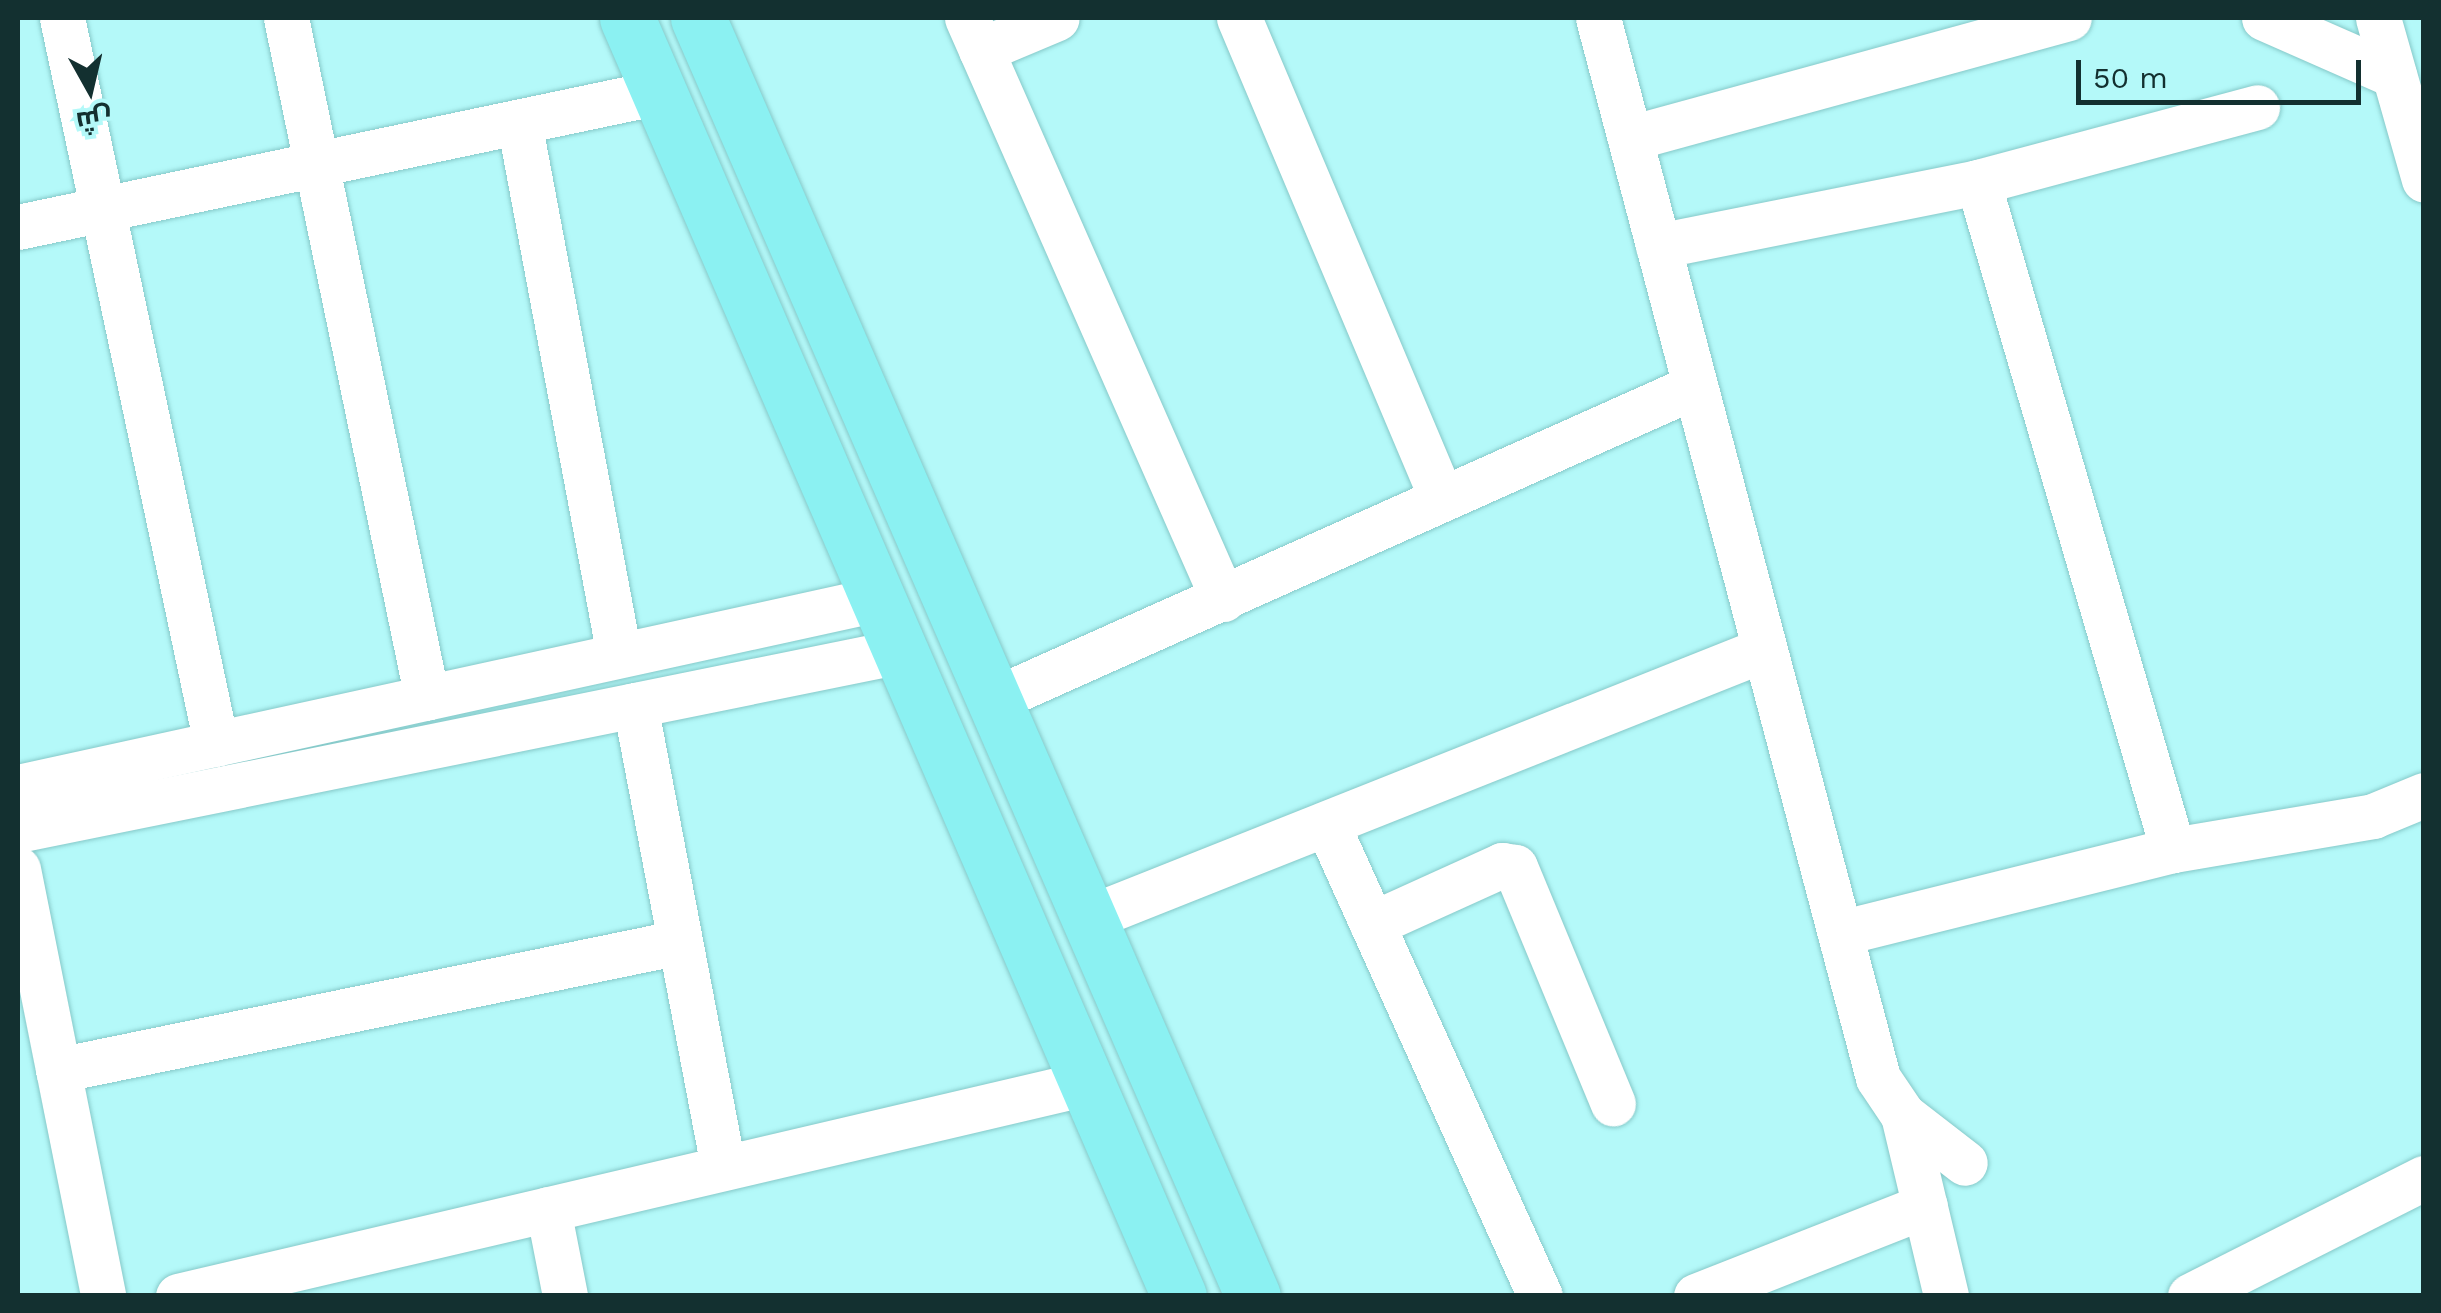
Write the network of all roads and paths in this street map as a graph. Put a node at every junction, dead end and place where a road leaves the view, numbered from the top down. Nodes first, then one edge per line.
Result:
1 (62, 18) edge
2 (286, 18) edge
3 (627, 18) edge
4 (698, 18) edge
5 (1057, 18) edge
6 (1239, 18) edge
7 (1598, 18) edge
8 (2069, 18) edge
9 (2264, 18) edge
10 (2378, 18) edge
11 (974, 34) edge
12 (2394, 75) junction
13 (660, 92) junction
14 (2257, 107) dead end
15 (520, 122) junction
16 (1630, 138) junction
17 (317, 164) junction
18 (2424, 180) edge
19 (1978, 182) junction
20 (101, 210) junction
21 (18, 227) edge
22 (1658, 246) junction
23 (1695, 386) junction
24 (1442, 499) junction
25 (878, 599) junction
26 (1223, 599) junction
27 (1765, 649) junction
28 (901, 652) junction
29 (620, 656) junction
30 (427, 698) junction
31 (993, 700) junction
32 (635, 706) junction
33 (216, 744) junction
34 (18, 787) edge
35 (2424, 795) edge
36 (2373, 816) junction
37 (2424, 819) edge
38 (1327, 824) junction
39 (18, 830) edge
40 (2173, 850) junction
41 (18, 869) edge
42 (1088, 918) junction
43 (1372, 924) junction
44 (1840, 933) junction
45 (680, 942) junction
46 (58, 1070) junction
47 (1088, 1083) junction
48 (1613, 1104) dead end
49 (1902, 1115) junction
50 (1965, 1162) dead end
51 (723, 1168) junction
52 (2424, 1178) edge
53 (1924, 1206) junction
54 (548, 1210) junction
55 (308, 1281) edge
56 (103, 1296) edge
57 (178, 1296) edge
58 (565, 1296) edge
59 (1179, 1296) edge
60 (1253, 1296) edge
61 (1540, 1296) edge
62 (1696, 1296) edge
63 (1946, 1296) edge
64 (2190, 1296) edge

1 - 20 street
2 - 17 street
3 - 13 main road
4 - 31 main road
5 - 11 street
6 - 24 street
7 - 16 street
8 - 16 street
9 - 12 street
10 - 12 street
11 - 26 street
12 - 18 street
13 - 15 street
13 - 25 main road
14 - 19 street
15 - 17 street
15 - 29 street
16 - 22 street
17 - 20 street
17 - 30 street
19 - 22 street
19 - 40 street
20 - 21 street
20 - 33 street
22 - 23 street
23 - 24 street
23 - 27 street
24 - 26 street
25 - 28 main road
25 - 29 street
26 - 31 street
27 - 38 street
27 - 44 street
28 - 32 street
28 - 47 main road
29 - 30 street
30 - 33 street
31 - 42 main road
32 - 39 street
32 - 45 street
33 - 34 street
35 - 36 street
36 - 37 street
36 - 40 street
38 - 42 street
38 - 43 street
40 - 44 street
41 - 46 street
42 - 60 main road
43 - 48 street
43 - 61 street
44 - 49 street
45 - 46 street
45 - 51 street
46 - 56 street
47 - 51 street
47 - 59 main road
49 - 50 street
49 - 53 street
51 - 54 street
52 - 64 street
53 - 62 street
53 - 63 street
54 - 55 street
54 - 58 street
55 - 57 street

